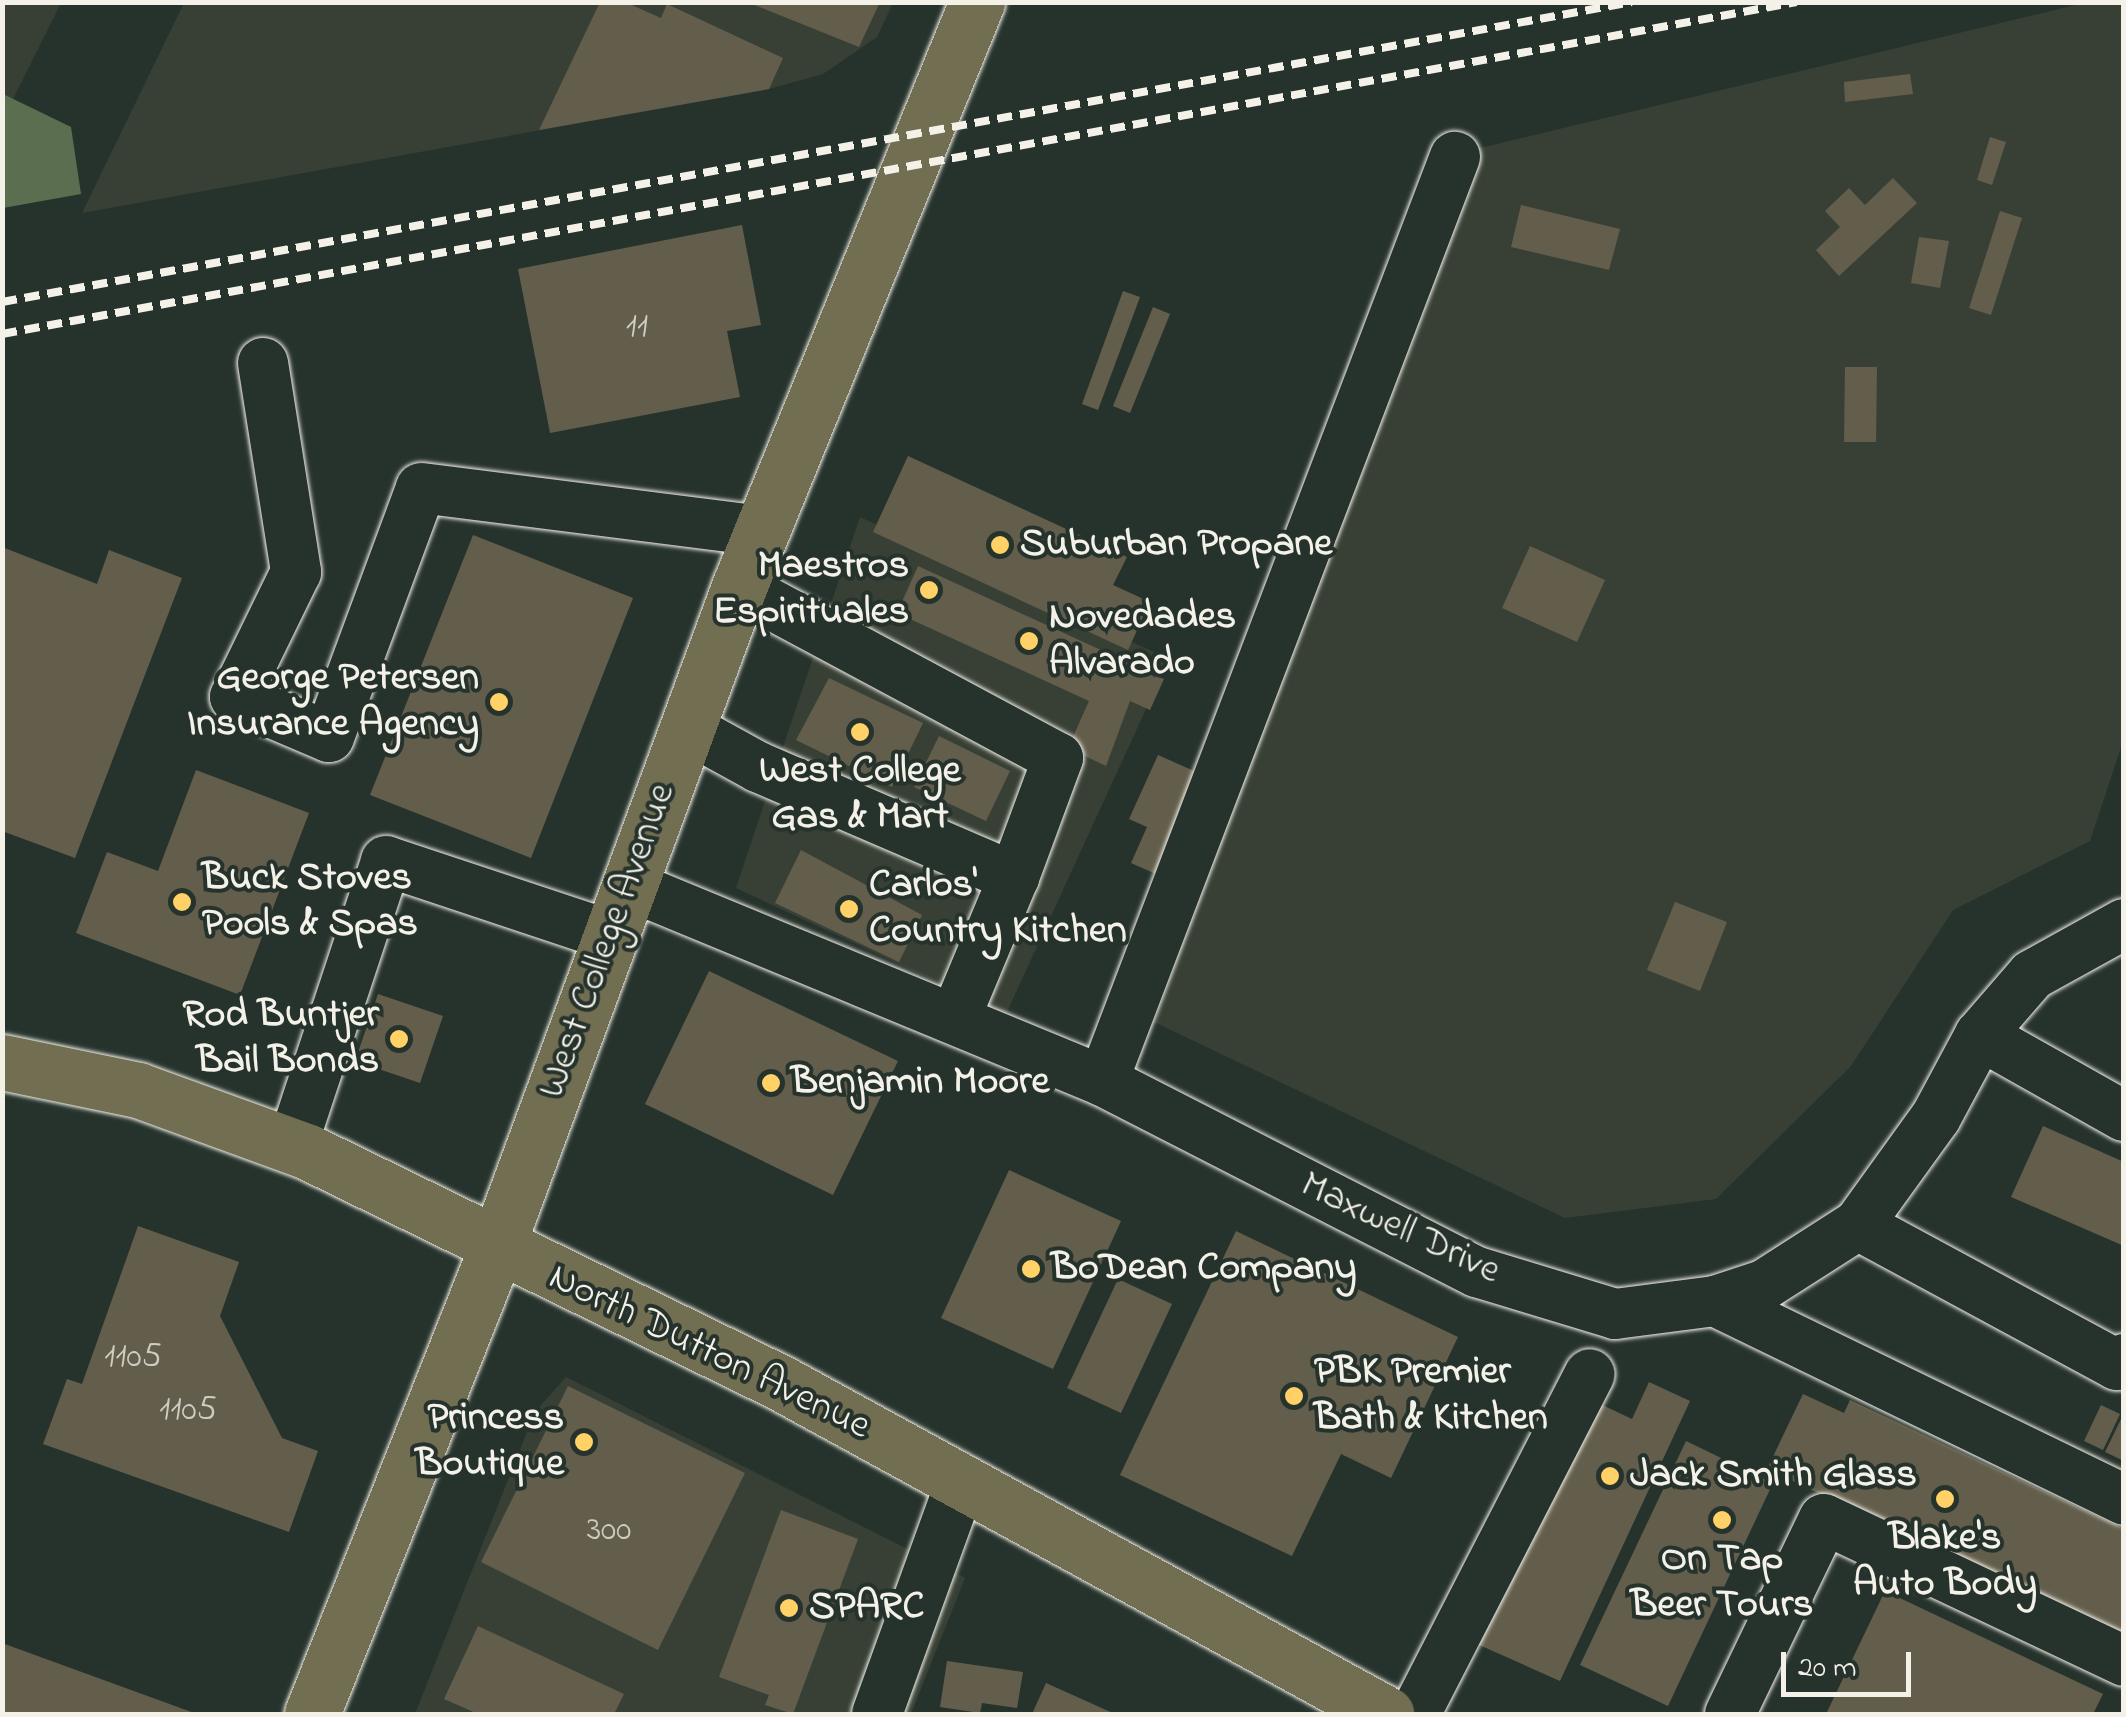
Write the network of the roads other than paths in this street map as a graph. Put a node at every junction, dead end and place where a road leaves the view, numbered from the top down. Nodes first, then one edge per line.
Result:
1 (976, 2) edge
2 (1455, 157) dead end
3 (264, 363) dead end
4 (761, 531) junction
5 (739, 588) junction
6 (688, 728) junction
7 (1014, 877) junction
8 (628, 885) junction
9 (2124, 924) edge
10 (608, 935) junction
11 (956, 1016) junction
12 (1980, 1035) junction
13 (2, 1062) edge
14 (1102, 1082) junction
15 (2114, 1098) edge
16 (292, 1146) junction
17 (1858, 1225) junction
18 (496, 1249) junction
19 (1715, 1302) junction
20 (2124, 1359) edge
21 (1590, 1374) dead end
22 (961, 1482) junction
23 (2124, 1500) edge
24 (2124, 1662) edge
25 (1361, 1710) edge
26 (312, 1714) edge
27 (877, 1714) edge
28 (1415, 1714) edge
29 (1730, 1714) edge

1 - 4 main road, West College Avenue
2 - 14 street
3 - 4 street
4 - 5 main road, West College Avenue
5 - 6 main road, West College Avenue
5 - 7 street
6 - 7 street
6 - 8 main road, West College Avenue
7 - 11 street
8 - 10 main road, West College Avenue
8 - 11 street, Maxwell Drive
9 - 12 street, Maxwell Drive
10 - 16 street
10 - 18 main road, West College Avenue
11 - 14 street, Maxwell Drive
12 - 15 street
12 - 17 street, Maxwell Drive
13 - 16 main road, North Dutton Avenue
14 - 19 street, Maxwell Drive
16 - 18 main road, North Dutton Avenue
17 - 19 street, Maxwell Drive
17 - 20 street
18 - 22 main road, North Dutton Avenue
18 - 26 main road, West College Avenue
19 - 23 street
21 - 28 street
22 - 25 main road, North Dutton Avenue
22 - 27 street
24 - 29 street

